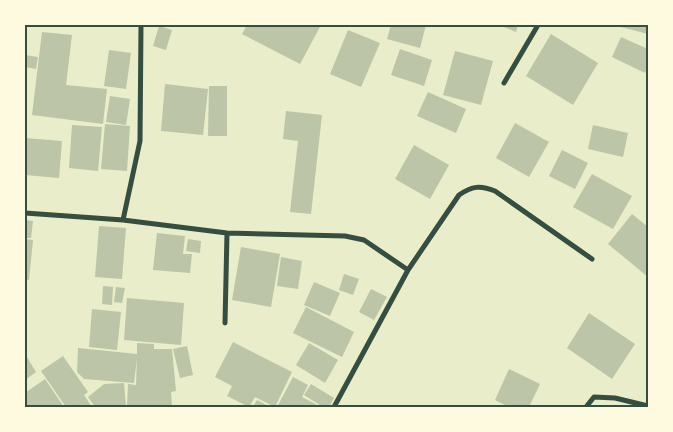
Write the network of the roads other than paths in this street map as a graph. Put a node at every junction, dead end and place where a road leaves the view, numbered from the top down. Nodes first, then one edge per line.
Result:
1 (141, 25) edge
2 (538, 25) edge
3 (504, 83) dead end
4 (25, 213) edge
5 (123, 220) junction
6 (227, 233) junction
7 (592, 259) dead end
8 (408, 270) junction
9 (225, 323) dead end
10 (648, 406) edge
11 (334, 407) edge
12 (586, 407) edge

1 - 5 street
2 - 3 street
4 - 5 street
5 - 6 street
6 - 8 street
6 - 9 street
7 - 8 street
8 - 11 street
10 - 12 street

